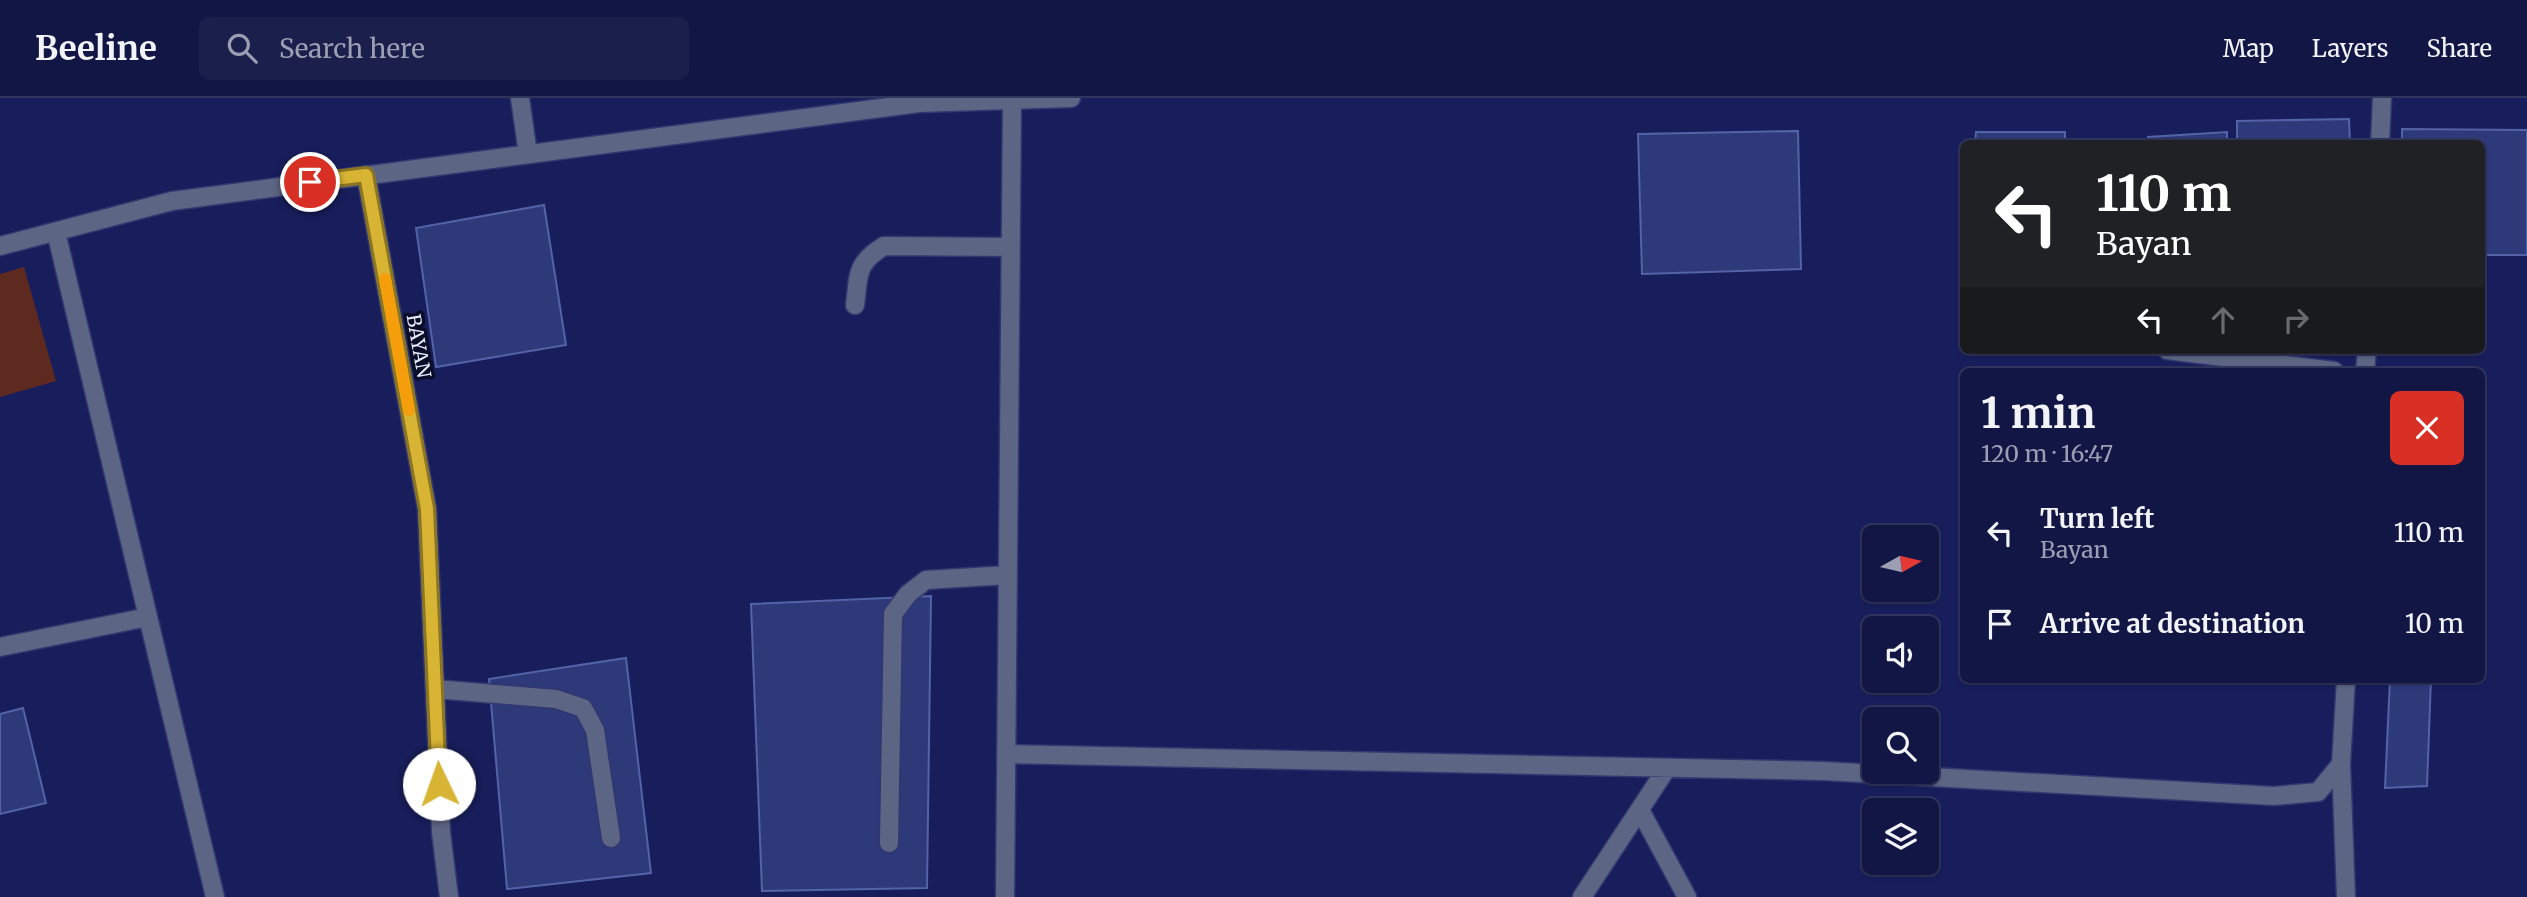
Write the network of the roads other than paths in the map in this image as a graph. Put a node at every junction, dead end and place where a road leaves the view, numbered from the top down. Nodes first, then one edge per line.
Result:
1 (520, 98) edge
2 (1071, 98) edge
3 (2382, 98) edge
4 (1012, 101) junction
5 (2379, 140) edge
6 (528, 154) junction
7 (366, 175) junction
8 (56, 232) junction
9 (0, 246) edge
10 (1010, 247) junction
11 (855, 305) dead end
12 (2199, 354) edge
13 (2310, 368) edge
14 (1008, 575) junction
15 (148, 617) junction
16 (0, 647) edge
17 (2346, 683) edge
18 (435, 689) junction
19 (1006, 754) junction
20 (2341, 764) junction
21 (1667, 768) junction
22 (1640, 810) junction
23 (611, 838) dead end
24 (889, 843) dead end
25 (2343, 896) edge
26 (215, 897) edge
27 (449, 897) edge
28 (1005, 897) edge
29 (1583, 897) edge
30 (1688, 897) edge

1 - 6 street
2 - 4 street
3 - 5 street
4 - 6 street
4 - 10 street
6 - 7 street
7 - 8 street
7 - 18 street, BAYAN
8 - 9 street
8 - 15 street
10 - 11 street
10 - 14 street
12 - 13 street
14 - 19 street
14 - 24 street
15 - 16 street
15 - 26 street
17 - 20 street
18 - 23 street
18 - 27 street, BAYAN
19 - 21 street
19 - 28 street
20 - 21 street
20 - 25 street
21 - 22 street
22 - 29 street
22 - 30 street

